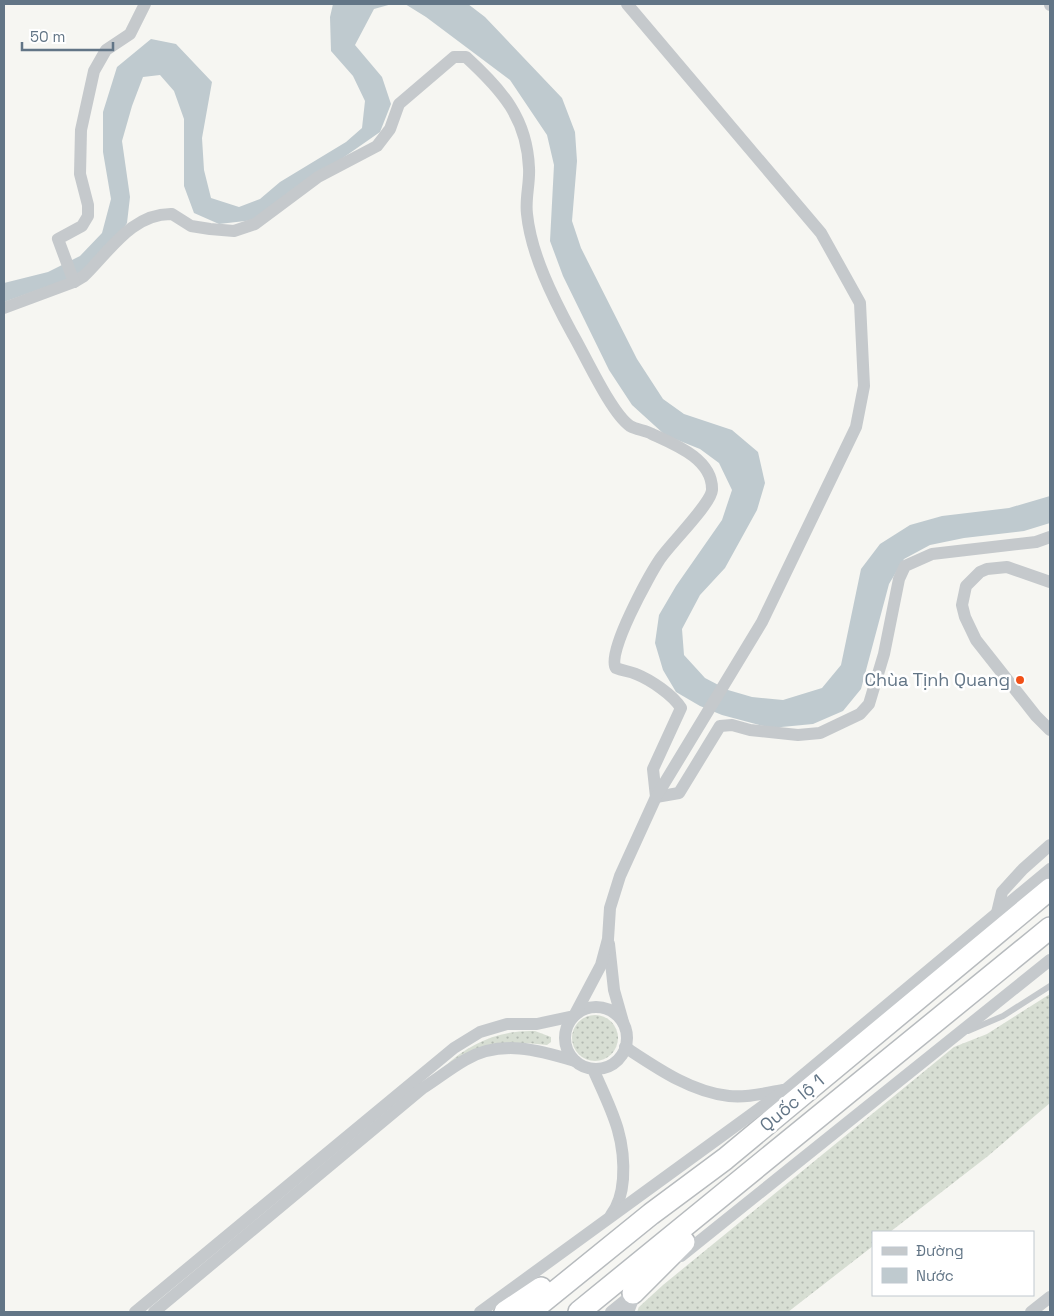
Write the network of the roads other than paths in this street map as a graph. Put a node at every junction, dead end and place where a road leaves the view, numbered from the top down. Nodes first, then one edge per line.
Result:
1 (145, 4) edge
2 (627, 4) edge
3 (74, 280) junction
4 (4, 308) edge
5 (1050, 538) edge
6 (1050, 582) edge
7 (1050, 730) edge
8 (656, 797) junction
9 (1050, 845) edge
10 (1050, 869) edge
11 (1050, 889) edge
12 (997, 913) junction
13 (1050, 928) edge
14 (608, 939) junction
15 (1050, 960) edge
16 (944, 975) junction
17 (1050, 986) edge
18 (574, 1016) junction
19 (625, 1027) junction
20 (951, 1039) junction
21 (625, 1048) junction
22 (575, 1061) junction
23 (593, 1069) junction
24 (785, 1090) junction
25 (751, 1172) junction
26 (652, 1214) junction
27 (605, 1223) junction
28 (1050, 1296) edge
29 (630, 1303) edge
30 (135, 1312) edge
31 (154, 1312) edge
32 (480, 1312) edge
33 (505, 1312) edge
34 (530, 1312) edge
35 (578, 1312) edge
36 (611, 1312) edge
37 (1030, 1312) edge

1 - 3 street
2 - 8 street
3 - 4 street
3 - 8 street
5 - 8 street
6 - 7 street
8 - 14 street
9 - 12 street
10 - 12 street
11 - 16 highway, Quốc lộ 1
12 - 24 street
13 - 25 highway, Quốc lộ 1
14 - 18 street
14 - 19 street
15 - 20 street
16 - 24 highway
16 - 26 highway, Quốc lộ 1
17 - 20 lane
18 - 19 street
18 - 22 street
18 - 30 street
19 - 21 street
20 - 29 street
21 - 23 street
21 - 24 street
22 - 23 street
22 - 31 street
23 - 27 street
24 - 27 street
25 - 29 highway
25 - 35 highway, Quốc lộ 1
26 - 33 highway
26 - 34 highway, Quốc lộ 1
27 - 32 street
28 - 37 street
29 - 36 street

